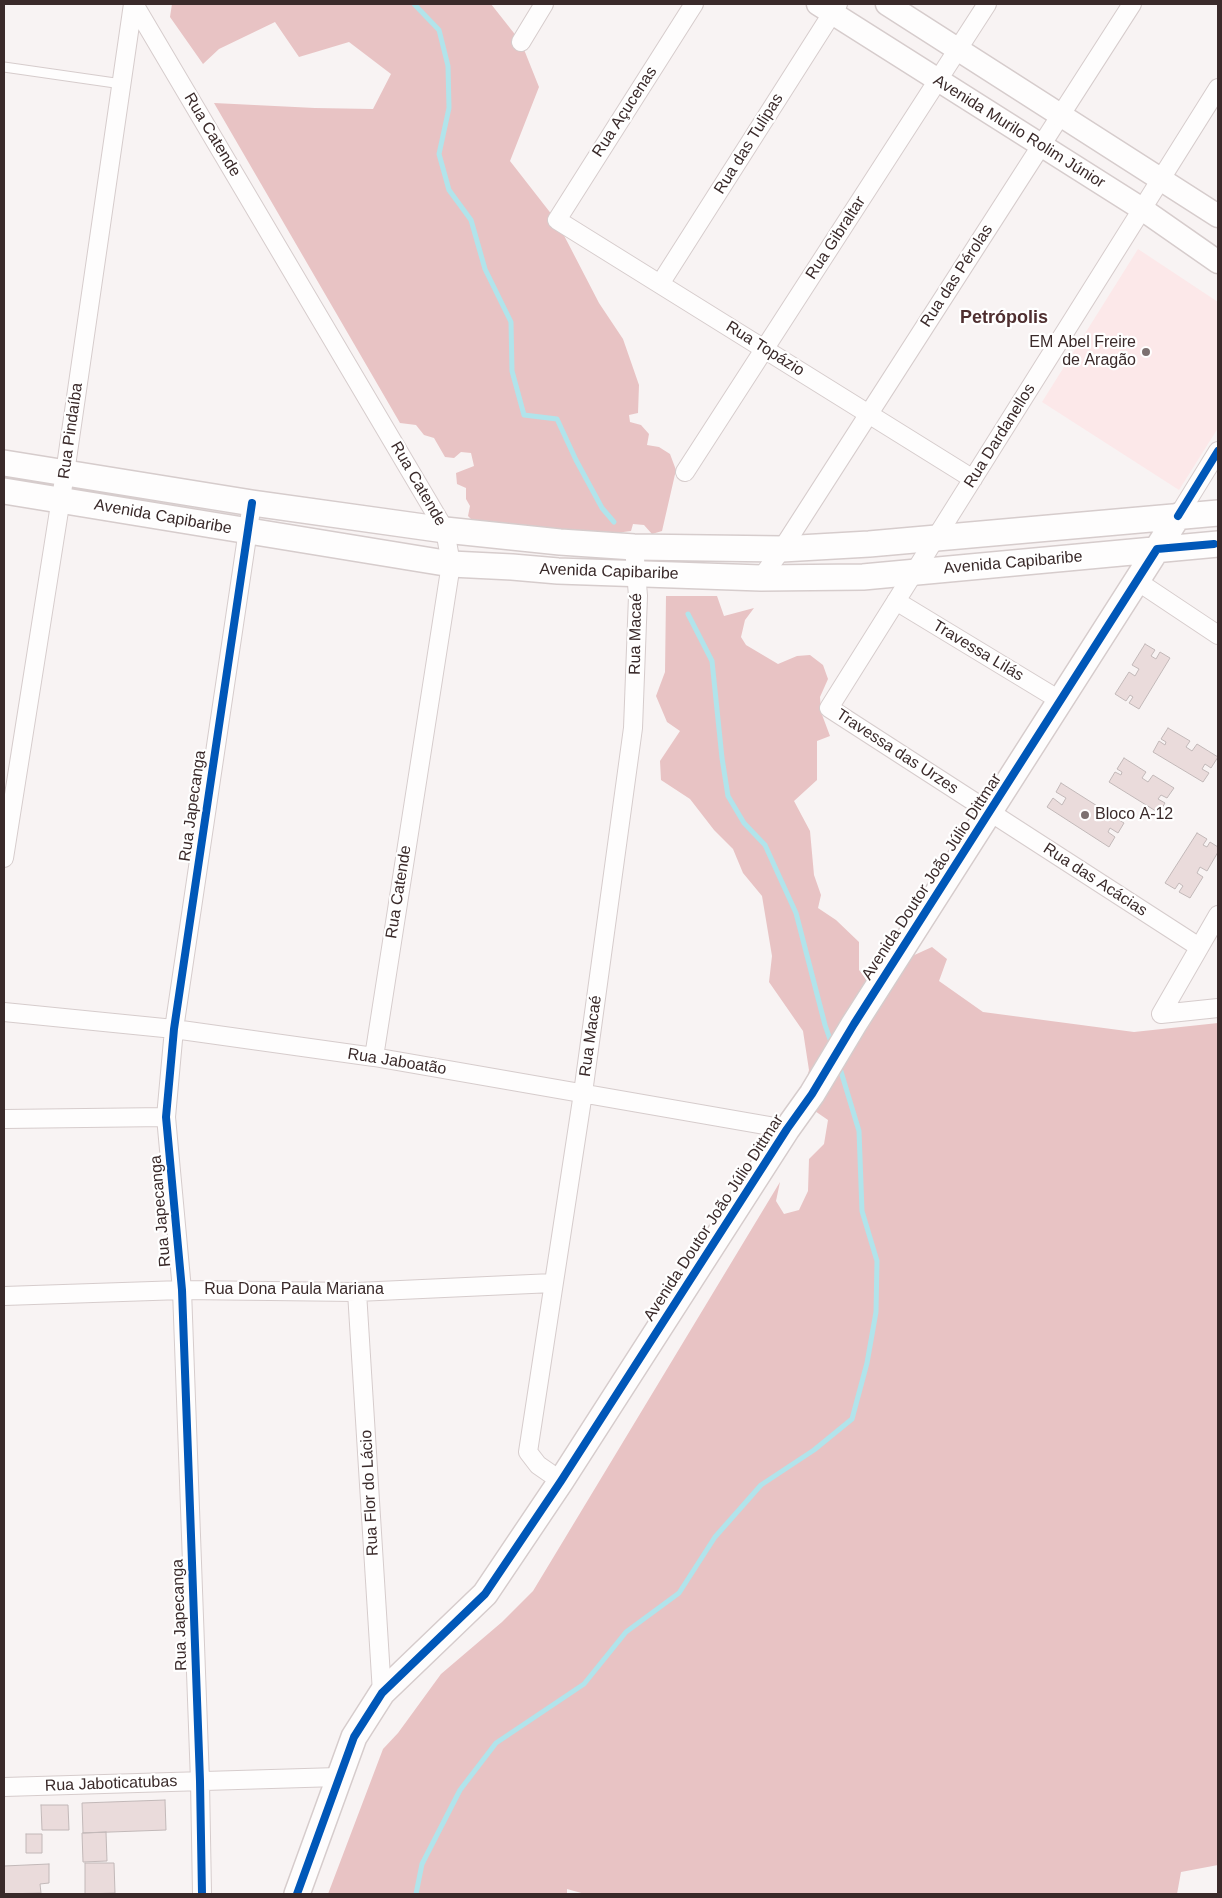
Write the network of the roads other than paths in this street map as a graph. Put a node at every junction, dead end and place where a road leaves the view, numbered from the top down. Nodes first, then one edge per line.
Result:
1 (134, 4) edge
2 (544, 4) edge
3 (694, 4) edge
4 (887, 4) edge
5 (987, 4) edge
6 (1132, 4) edge
7 (830, 7) edge
8 (521, 42) dead end
9 (958, 49) junction
10 (4, 67) edge
11 (938, 80) junction
12 (122, 84) junction
13 (1218, 88) edge
14 (1061, 114) junction
15 (1041, 145) junction
16 (1162, 178) junction
17 (1142, 210) junction
18 (1218, 216) edge
19 (556, 220) joint
20 (1218, 262) edge
21 (660, 284) junction
22 (764, 349) junction
23 (868, 414) junction
24 (1218, 451) edge
25 (4, 463) edge
26 (65, 472) junction
27 (685, 472) dead end
28 (973, 479) junction
29 (4, 491) edge
30 (60, 500) junction
31 (252, 503) junction
32 (1218, 513) edge
33 (1178, 516) junction
34 (446, 530) junction
35 (248, 532) junction
36 (935, 539) junction
37 (1218, 544) edge
38 (634, 547) junction
39 (782, 549) junction
40 (1157, 550) junction
41 (451, 564) junction
42 (915, 572) junction
43 (637, 573) junction
44 (761, 578) junction
45 (1137, 581) junction
46 (896, 601) junction
47 (1218, 635) edge
48 (1061, 701) junction
49 (829, 708) joint
50 (990, 812) junction
51 (4, 858) edge
52 (1218, 915) edge
53 (1199, 947) junction
54 (1218, 1008) edge
55 (4, 1012) edge
56 (174, 1029) junction
57 (374, 1057) junction
58 (583, 1093) junction
59 (166, 1117) junction
60 (4, 1119) edge
61 (787, 1129) junction
62 (554, 1283) junction
63 (182, 1290) junction
64 (357, 1292) junction
65 (4, 1296) edge
66 (561, 1481) junction
67 (382, 1693) junction
68 (338, 1777) junction
69 (200, 1781) junction
70 (4, 1787) edge
71 (202, 1894) edge
72 (297, 1894) edge

1 - 12 street, Rua Pindaíba
1 - 34 street, Rua Catende
2 - 8 street
3 - 19 street, Rua Açucenas
4 - 9 street
5 - 9 street, Rua Gibraltar
6 - 14 street, Rua das Pérolas
7 - 11 street, Avenida Murilo Rolim Júnior
7 - 21 street, Rua das Tulipas
9 - 11 street, Rua Gibraltar
9 - 14 street
10 - 12 lane
11 - 15 street, Avenida Murilo Rolim Júnior
11 - 22 street, Rua Gibraltar
12 - 26 street, Rua Pindaíba
13 - 16 street, Rua Dardanellos
14 - 15 street, Rua das Pérolas
14 - 16 street
15 - 17 street, Avenida Murilo Rolim Júnior
15 - 23 street, Rua das Pérolas
16 - 17 street, Rua Dardanellos
16 - 18 street
17 - 20 street, Avenida Murilo Rolim Júnior
17 - 28 street, Rua Dardanellos
19 - 21 street, Rua Topázio
21 - 22 street, Rua Topázio
22 - 23 street, Rua Topázio
22 - 27 street, Rua Gibraltar
23 - 28 street, Rua Topázio
23 - 39 street, Rua das Pérolas
24 - 33 street
25 - 26 main road, Avenida Capibaribe
26 - 30 street, Rua Pindaíba
26 - 31 main road, Avenida Capibaribe
28 - 36 street, Rua Dardanellos
29 - 30 main road, Avenida Capibaribe
30 - 35 main road, Avenida Capibaribe
30 - 51 street, Rua Pindaíba
31 - 34 main road, Avenida Capibaribe
31 - 35 street, Rua Japecanga
32 - 33 main road, Avenida Capibaribe
33 - 36 main road, Avenida Capibaribe
33 - 40 main road, Avenida Doutor João Júlio Dittmar
34 - 38 main road, Avenida Capibaribe
34 - 41 street, Rua Catende
35 - 41 main road, Avenida Capibaribe
35 - 56 street, Rua Japecanga
36 - 39 main road, Avenida Capibaribe
36 - 42 street, Rua Dardanellos
37 - 40 main road, Avenida Capibaribe
38 - 39 main road, Avenida Capibaribe
38 - 43 street, Rua Macaé
39 - 44 street, Rua das Pérolas
40 - 42 main road, Avenida Capibaribe
40 - 45 main road, Avenida Doutor João Júlio Dittmar
41 - 43 main road, Avenida Capibaribe
41 - 57 street, Rua Catende
42 - 44 main road, Avenida Capibaribe
42 - 46 street, Rua Dardanellos
43 - 44 main road, Avenida Capibaribe
43 - 58 street, Rua Macaé
45 - 47 street
45 - 48 main road, Avenida Doutor João Júlio Dittmar
46 - 48 street, Travessa Lilás
46 - 49 street, Rua Dardanellos
48 - 50 main road, Avenida Doutor João Júlio Dittmar
49 - 50 street, Travessa das Urzes
50 - 53 street, Rua das Acácias
50 - 61 main road, Avenida Doutor João Júlio Dittmar
52 - 53 street
53 - 54 street
55 - 56 street, Rua Jaboatão
56 - 57 street, Rua Jaboatão
56 - 59 street, Rua Japecanga
57 - 58 street, Rua Jaboatão
58 - 61 street, Rua Jaboatão
58 - 62 street, Rua Macaé
59 - 60 street
59 - 63 street, Rua Japecanga
61 - 66 main road, Avenida Doutor João Júlio Dittmar
62 - 64 street, Rua Dona Paula Mariana
62 - 66 street, Rua Macaé
63 - 64 street, Rua Dona Paula Mariana
63 - 65 street, Rua Dona Paula Mariana
63 - 69 street, Rua Japecanga
64 - 67 street, Rua Flor do Lácio
66 - 67 main road, Avenida Doutor João Júlio Dittmar
67 - 68 main road, Avenida Doutor João Júlio Dittmar
68 - 69 street, Rua Jaboticatubas
68 - 72 main road, Avenida Doutor João Júlio Dittmar
69 - 70 street, Rua Jaboticatubas
69 - 71 street, Rua Japecanga

